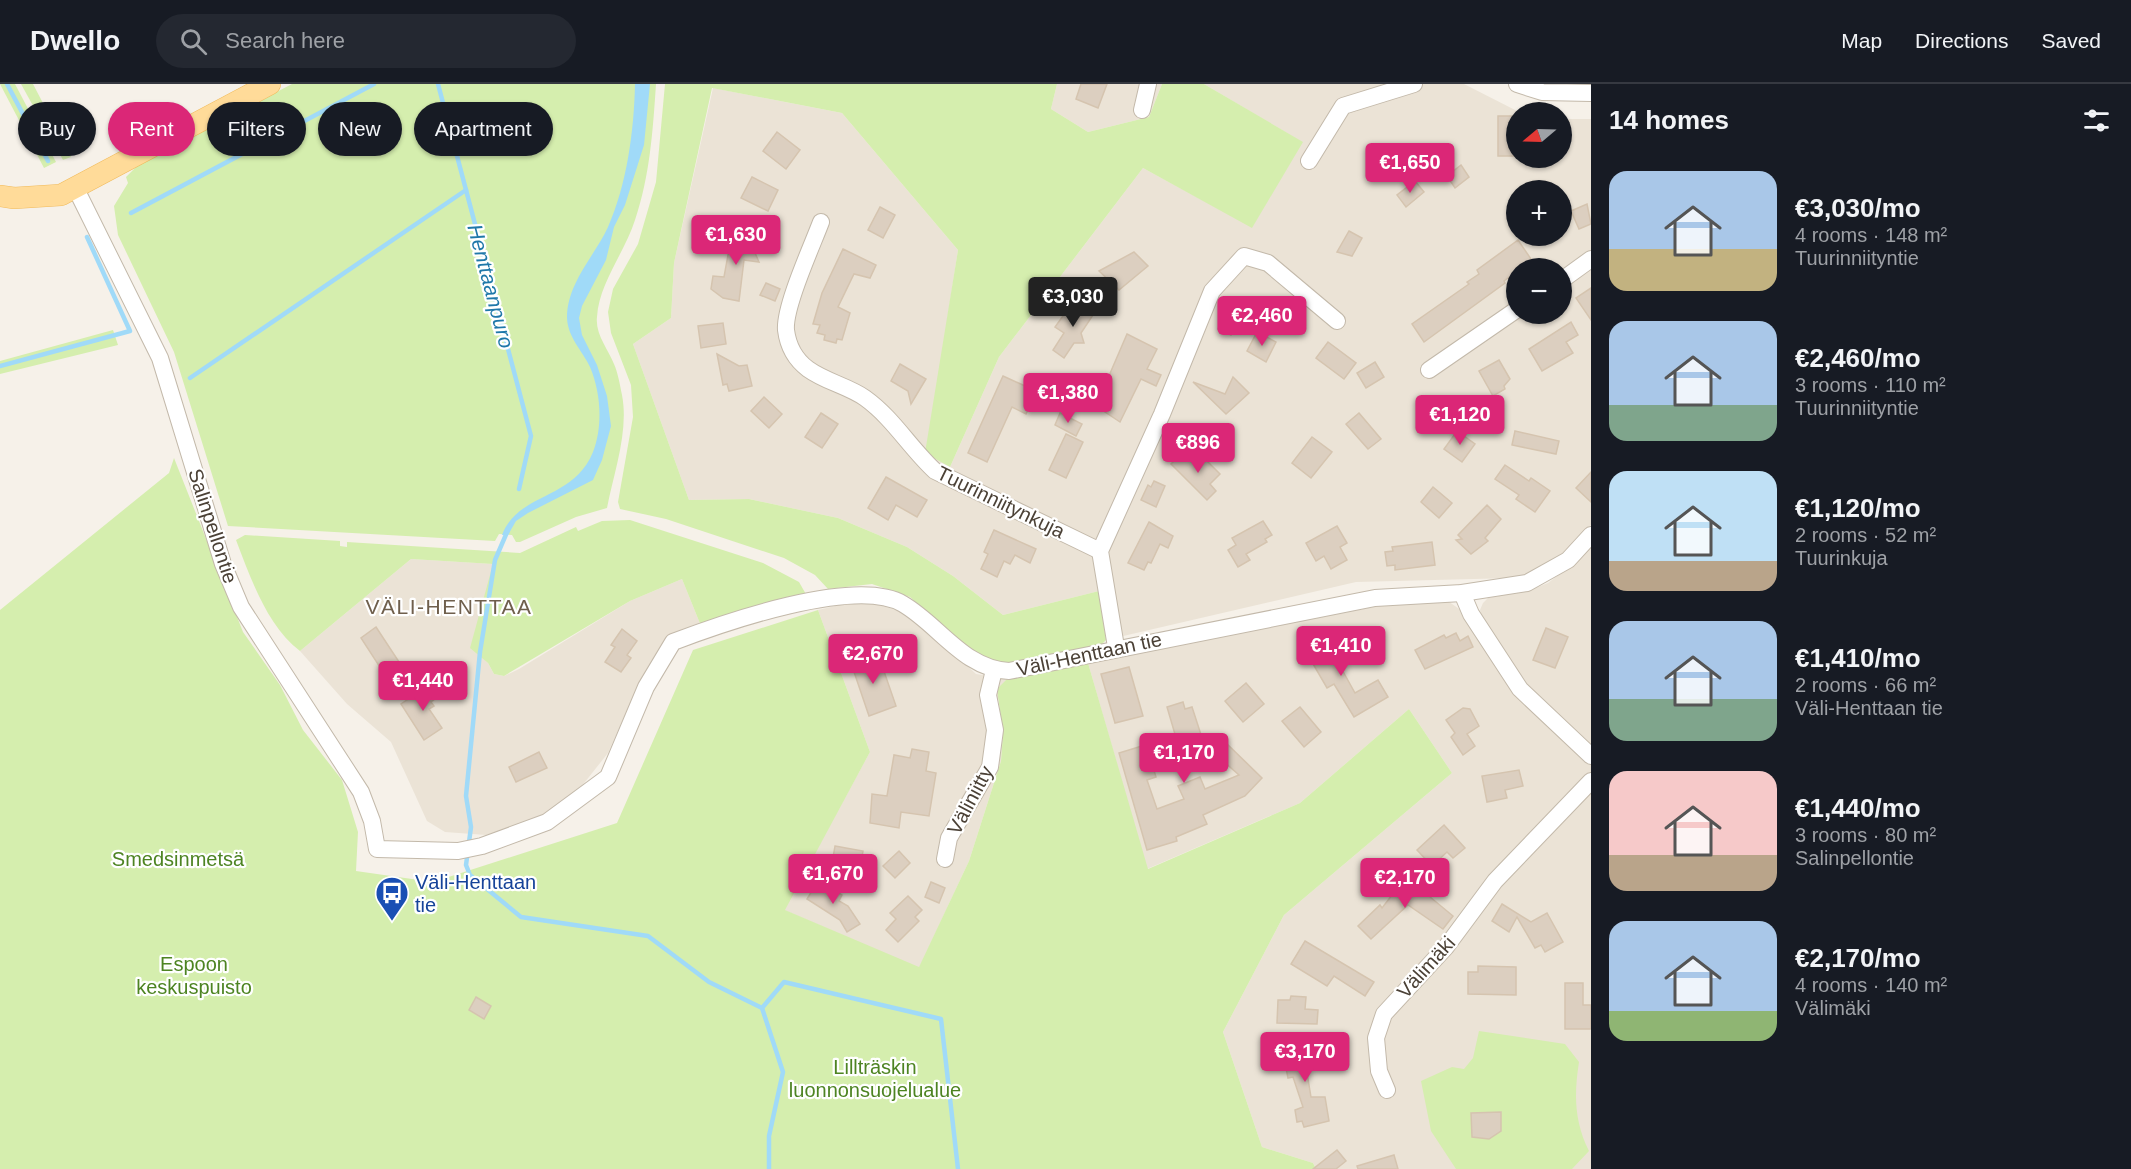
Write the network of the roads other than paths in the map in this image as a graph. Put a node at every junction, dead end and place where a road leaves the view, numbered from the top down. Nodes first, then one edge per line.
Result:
1 (270, 84) edge
2 (1148, 84) edge
3 (1414, 84) edge
4 (1517, 84) edge
5 (1591, 93) edge
6 (1142, 110) dead end
7 (1309, 161) dead end
8 (76, 189) junction
9 (0, 196) edge
10 (821, 222) dead end
11 (1591, 259) edge
12 (1572, 273) edge
13 (1506, 317) edge
14 (1338, 321) dead end
15 (1429, 370) dead end
16 (1591, 535) edge
17 (1100, 551) junction
18 (1462, 593) junction
19 (1116, 647) junction
20 (994, 670) junction
21 (1591, 756) edge
22 (1591, 781) edge
23 (377, 849) joint
24 (945, 859) dead end
25 (1387, 1090) dead end

1 - 8 main road
2 - 6 street
3 - 7 street
4 - 5 street
8 - 9 main road
8 - 23 street, Salinpellontie
10 - 17 street, Tuurinniitynkuja
11 - 12 street
13 - 15 street
14 - 17 street
16 - 18 street, Väli-Henttaan tie
17 - 19 street
18 - 19 street, Väli-Henttaan tie
18 - 21 street
19 - 20 street, Väli-Henttaan tie
20 - 23 street, Väli-Henttaan tie
20 - 24 street, Väliniitty
22 - 25 street, Välimäki

